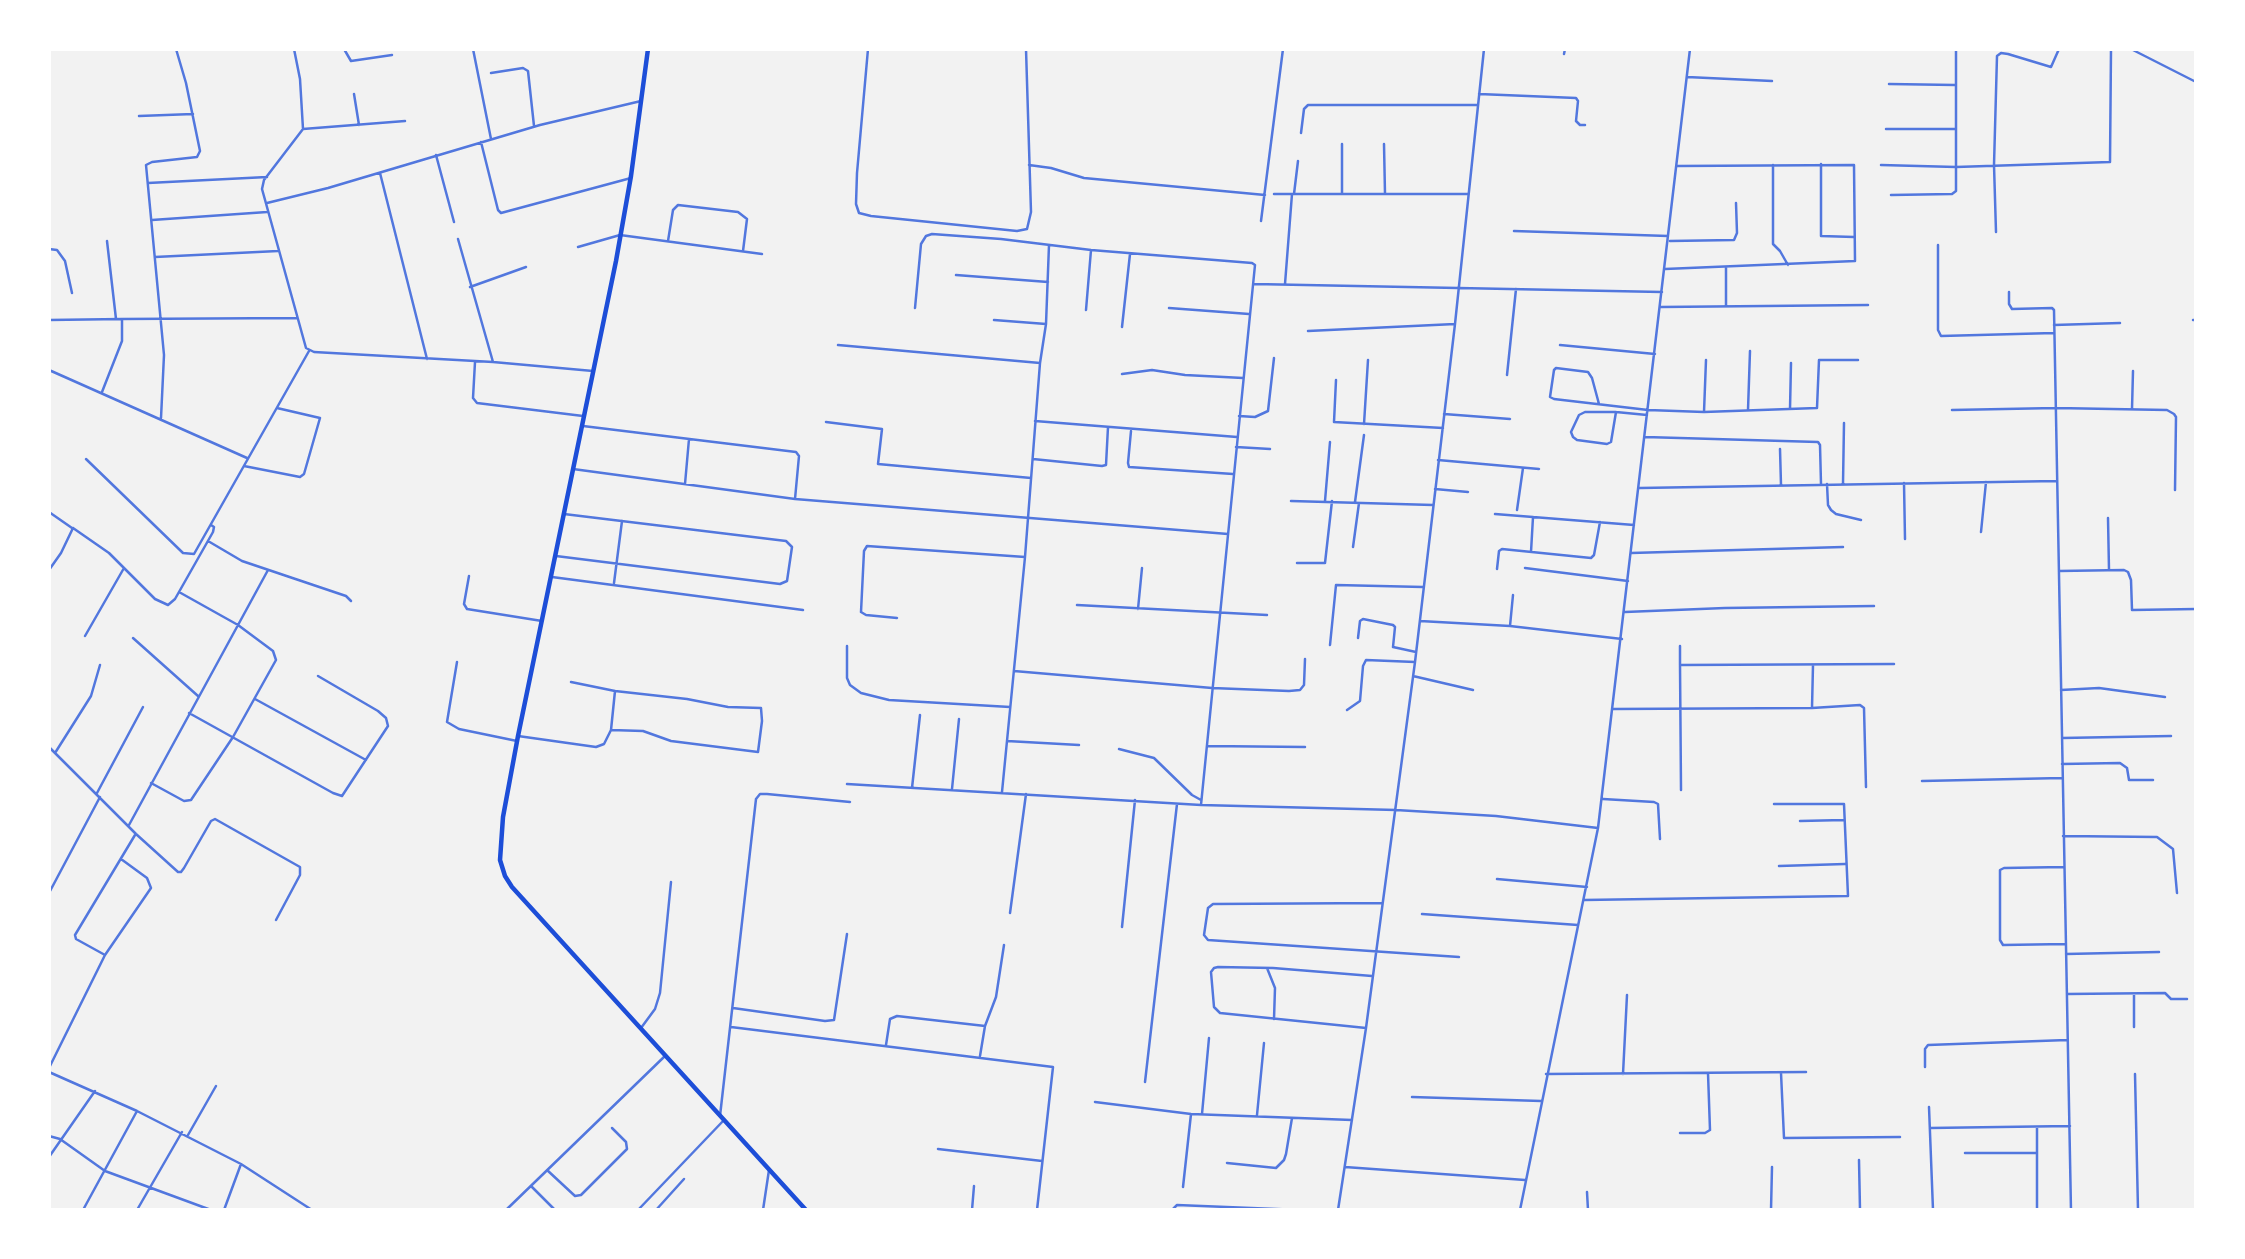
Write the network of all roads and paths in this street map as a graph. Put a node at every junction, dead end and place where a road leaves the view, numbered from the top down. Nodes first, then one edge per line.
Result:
1 (176, 49) edge
2 (295, 49) edge
3 (344, 49) edge
4 (473, 49) edge
5 (648, 49) edge
6 (868, 49) edge
7 (1026, 49) edge
8 (1283, 49) edge
9 (1484, 49) edge
10 (1565, 49) edge
11 (1690, 49) edge
12 (1956, 49) edge
13 (2059, 49) edge
14 (2111, 49) edge
15 (2130, 49) edge
16 (1564, 54) dead end
17 (392, 55) dead end
18 (491, 73) dead end
19 (1687, 77) junction
20 (1772, 81) dead end
21 (2196, 82) edge
22 (1889, 84) dead end
23 (1955, 85) junction
24 (355, 94) dead end
25 (1479, 94) junction
26 (642, 101) junction
27 (1478, 105) junction
28 (193, 114) junction
29 (139, 116) dead end
30 (405, 121) dead end
31 (359, 125) junction
32 (1585, 125) dead end
33 (534, 127) junction
34 (303, 129) junction
35 (1885, 129) dead end
36 (1955, 129) junction
37 (1301, 133) dead end
38 (491, 139) junction
39 (481, 142) junction
40 (1384, 144) dead end
41 (1342, 145) dead end
42 (436, 155) junction
43 (1298, 161) dead end
44 (1821, 164) junction
45 (1030, 165) junction
46 (1773, 165) junction
47 (1881, 165) dead end
48 (1994, 165) junction
49 (1677, 166) junction
50 (1956, 167) junction
51 (380, 173) junction
52 (267, 177) junction
53 (631, 178) junction
54 (148, 183) junction
55 (1274, 194) dead end
56 (1293, 194) junction
57 (1342, 194) junction
58 (1385, 194) junction
59 (1468, 194) junction
60 (1265, 195) junction
61 (1891, 195) dead end
62 (267, 203) junction
63 (1737, 203) dead end
64 (269, 212) junction
65 (152, 220) junction
66 (1261, 221) dead end
67 (454, 222) dead end
68 (1514, 231) dead end
69 (1996, 232) dead end
70 (620, 235) junction
71 (1669, 236) junction
72 (1855, 237) junction
73 (458, 239) dead end
74 (107, 241) dead end
75 (668, 241) junction
76 (1668, 241) junction
77 (1049, 244) junction
78 (1938, 245) dead end
79 (578, 247) dead end
80 (49, 249) edge
81 (1091, 250) junction
82 (280, 251) junction
83 (743, 251) junction
84 (761, 254) dead end
85 (1130, 254) junction
86 (156, 257) junction
87 (1788, 265) junction
88 (526, 267) dead end
89 (1726, 268) junction
90 (1665, 269) junction
91 (956, 275) dead end
92 (1048, 282) junction
93 (1254, 284) junction
94 (1285, 284) junction
95 (470, 287) junction
96 (1459, 288) junction
97 (1516, 289) junction
98 (1662, 292) junction
99 (2009, 292) dead end
100 (72, 293) dead end
101 (1868, 305) dead end
102 (1726, 306) junction
103 (1661, 307) junction
104 (915, 308) dead end
105 (1169, 308) dead end
106 (1086, 310) dead end
107 (1250, 314) junction
108 (161, 318) junction
109 (297, 318) junction
110 (117, 319) junction
111 (122, 319) junction
112 (49, 320) edge
113 (994, 320) dead end
114 (2120, 323) dead end
115 (1046, 324) junction
116 (1455, 324) junction
117 (2054, 325) junction
118 (1122, 327) dead end
119 (1308, 331) dead end
120 (2054, 333) junction
121 (838, 345) dead end
122 (1560, 345) dead end
123 (309, 351) junction
124 (1750, 351) dead end
125 (1655, 354) junction
126 (1275, 358) dead end
127 (427, 359) junction
128 (1368, 360) dead end
129 (1706, 360) dead end
130 (1858, 360) dead end
131 (475, 362) junction
132 (493, 362) junction
133 (1040, 363) junction
134 (1791, 363) dead end
135 (49, 370) edge
136 (2133, 371) dead end
137 (593, 372) junction
138 (1122, 374) dead end
139 (1507, 375) dead end
140 (1243, 378) junction
141 (1336, 380) dead end
142 (102, 392) junction
143 (1599, 404) junction
144 (277, 408) junction
145 (2056, 408) junction
146 (1790, 409) junction
147 (2132, 409) junction
148 (1648, 410) junction
149 (1748, 410) junction
150 (1952, 410) dead end
151 (1616, 412) junction
152 (1704, 412) junction
153 (1444, 414) junction
154 (1647, 415) junction
155 (583, 416) junction
156 (1240, 416) junction
157 (161, 418) junction
158 (1510, 419) dead end
159 (1035, 421) junction
160 (826, 422) dead end
161 (1844, 423) dead end
162 (1364, 424) junction
163 (582, 426) junction
164 (1108, 427) junction
165 (1443, 428) junction
166 (1131, 430) junction
167 (1364, 435) dead end
168 (1237, 437) junction
169 (1644, 437) junction
170 (689, 439) junction
171 (1330, 442) dead end
172 (1236, 447) junction
173 (1270, 449) dead end
174 (1780, 449) dead end
175 (247, 458) junction
176 (86, 459) dead end
177 (1032, 459) junction
178 (1438, 460) junction
179 (244, 466) junction
180 (1523, 468) junction
181 (573, 469) junction
182 (1539, 469) dead end
183 (1233, 474) junction
184 (1031, 478) junction
185 (2056, 481) junction
186 (1986, 482) junction
187 (1904, 483) junction
188 (685, 484) junction
189 (1821, 484) junction
190 (1827, 484) junction
191 (1843, 484) junction
192 (1781, 485) junction
193 (1435, 488) junction
194 (1639, 488) junction
195 (2175, 491) dead end
196 (1468, 492) dead end
197 (795, 499) junction
198 (1325, 500) junction
199 (1291, 501) dead end
200 (1332, 501) junction
201 (1357, 503) junction
202 (1433, 505) junction
203 (1517, 510) dead end
204 (49, 512) edge
205 (564, 514) junction
206 (1495, 514) dead end
207 (1533, 516) junction
208 (1027, 517) junction
209 (2108, 518) dead end
210 (1861, 520) dead end
211 (622, 521) junction
212 (1600, 522) junction
213 (211, 525) junction
214 (1634, 525) junction
215 (73, 528) junction
216 (1981, 532) dead end
217 (1229, 534) junction
218 (1905, 539) dead end
219 (208, 541) junction
220 (1353, 547) dead end
221 (1843, 547) dead end
222 (1531, 552) junction
223 (1631, 552) junction
224 (556, 556) junction
225 (1025, 557) junction
226 (616, 563) junction
227 (1297, 563) dead end
228 (124, 568) junction
229 (1142, 568) dead end
230 (1525, 568) dead end
231 (1497, 569) dead end
232 (49, 570) edge
233 (268, 570) junction
234 (2109, 570) junction
235 (2059, 571) junction
236 (469, 576) dead end
237 (552, 577) junction
238 (1628, 581) junction
239 (613, 585) junction
240 (1423, 587) junction
241 (179, 592) junction
242 (1513, 595) dead end
243 (351, 601) dead end
244 (1077, 605) dead end
245 (1874, 606) dead end
246 (1138, 609) junction
247 (2196, 609) edge
248 (803, 610) dead end
249 (1625, 612) junction
250 (1220, 614) junction
251 (1267, 615) dead end
252 (897, 618) dead end
253 (542, 621) junction
254 (1420, 621) junction
255 (238, 625) junction
256 (1510, 626) junction
257 (85, 636) dead end
258 (133, 638) dead end
259 (1358, 638) dead end
260 (1622, 639) junction
261 (1330, 645) dead end
262 (847, 646) dead end
263 (1679, 646) dead end
264 (1416, 652) junction
265 (1305, 659) dead end
266 (457, 662) dead end
267 (1415, 662) junction
268 (1813, 664) junction
269 (1894, 664) dead end
270 (1681, 665) junction
271 (100, 666) dead end
272 (1014, 671) junction
273 (318, 676) dead end
274 (1413, 676) junction
275 (571, 682) dead end
276 (1212, 688) junction
277 (1473, 690) dead end
278 (2061, 690) junction
279 (615, 691) junction
280 (198, 696) junction
281 (2165, 697) dead end
282 (255, 699) junction
283 (143, 707) dead end
284 (1010, 707) junction
285 (1680, 708) junction
286 (1812, 708) junction
287 (1613, 709) junction
288 (1347, 710) dead end
289 (189, 713) junction
290 (920, 715) dead end
291 (959, 719) dead end
292 (611, 730) junction
293 (2171, 736) dead end
294 (233, 737) junction
295 (518, 738) junction
296 (2062, 738) junction
297 (1007, 741) junction
298 (1079, 745) dead end
299 (1207, 746) junction
300 (49, 747) edge
301 (1305, 747) dead end
302 (1119, 749) dead end
303 (55, 753) junction
304 (366, 760) junction
305 (2062, 764) junction
306 (2062, 779) junction
307 (2153, 780) dead end
308 (1922, 781) dead end
309 (151, 783) junction
310 (847, 784) dead end
311 (1866, 787) dead end
312 (912, 788) junction
313 (952, 790) junction
314 (1681, 790) dead end
315 (1002, 792) junction
316 (1026, 794) junction
317 (99, 795) junction
318 (1602, 799) junction
319 (1136, 800) junction
320 (1201, 800) junction
321 (850, 802) dead end
322 (1177, 804) junction
323 (1774, 804) dead end
324 (1201, 805) junction
325 (1396, 810) junction
326 (1844, 820) junction
327 (1800, 821) dead end
328 (129, 825) junction
329 (1598, 828) junction
330 (136, 834) junction
331 (2063, 836) junction
332 (1660, 839) dead end
333 (121, 859) junction
334 (1846, 864) junction
335 (1779, 866) dead end
336 (2064, 866) junction
337 (1497, 879) dead end
338 (671, 882) dead end
339 (1587, 887) junction
340 (49, 893) edge
341 (2177, 893) dead end
342 (1584, 900) junction
343 (1382, 903) junction
344 (1010, 913) dead end
345 (1422, 914) dead end
346 (276, 920) dead end
347 (1578, 925) junction
348 (1122, 927) dead end
349 (847, 934) dead end
350 (2066, 944) junction
351 (1004, 945) dead end
352 (1376, 952) junction
353 (2159, 952) dead end
354 (2066, 954) junction
355 (105, 955) junction
356 (1458, 957) dead end
357 (1267, 968) junction
358 (1373, 976) junction
359 (2067, 994) junction
360 (2134, 994) junction
361 (1627, 995) dead end
362 (2187, 999) dead end
363 (733, 1008) junction
364 (1274, 1019) junction
365 (731, 1027) junction
366 (985, 1027) junction
367 (2134, 1027) dead end
368 (641, 1028) junction
369 (1366, 1028) junction
370 (1209, 1038) dead end
371 (2067, 1040) junction
372 (1264, 1043) dead end
373 (886, 1045) junction
374 (665, 1056) junction
375 (980, 1056) junction
376 (1925, 1067) dead end
377 (49, 1070) edge
378 (1780, 1072) junction
379 (1806, 1072) dead end
380 (1708, 1073) junction
381 (1546, 1074) junction
382 (1623, 1074) junction
383 (2135, 1074) dead end
384 (1145, 1083) dead end
385 (216, 1086) dead end
386 (95, 1091) junction
387 (1412, 1097) dead end
388 (1541, 1101) junction
389 (1095, 1102) dead end
390 (1929, 1107) dead end
391 (137, 1111) junction
392 (1191, 1114) junction
393 (1202, 1114) junction
394 (1257, 1115) junction
395 (722, 1118) junction
396 (1292, 1118) junction
397 (1352, 1120) junction
398 (2070, 1126) junction
399 (2037, 1127) junction
400 (611, 1128) dead end
401 (1930, 1128) junction
402 (182, 1132) junction
403 (1680, 1133) dead end
404 (188, 1135) junction
405 (49, 1136) edge
406 (1900, 1137) dead end
407 (60, 1139) junction
408 (938, 1149) dead end
409 (1965, 1153) dead end
410 (2037, 1153) junction
411 (49, 1157) edge
412 (1859, 1160) dead end
413 (1042, 1161) junction
414 (1227, 1163) dead end
415 (241, 1164) junction
416 (1345, 1167) junction
417 (1772, 1167) dead end
418 (547, 1170) junction
419 (769, 1170) junction
420 (105, 1171) junction
421 (684, 1179) dead end
422 (1525, 1180) junction
423 (150, 1186) junction
424 (531, 1186) junction
425 (974, 1186) dead end
426 (1183, 1187) dead end
427 (1587, 1192) dead end
428 (193, 1203) junction
429 (1199, 1208) edge
430 (83, 1210) edge
431 (137, 1210) edge
432 (191, 1210) edge
433 (211, 1210) edge
434 (224, 1210) edge
435 (312, 1210) edge
436 (506, 1210) edge
437 (555, 1210) edge
438 (638, 1210) edge
439 (656, 1210) edge
440 (763, 1210) edge
441 (806, 1210) edge
442 (972, 1210) edge
443 (1037, 1210) edge
444 (1172, 1210) edge
445 (1301, 1210) edge
446 (1338, 1210) edge
447 (1520, 1210) edge
448 (1588, 1210) edge
449 (1770, 1210) edge
450 (1860, 1210) edge
451 (1933, 1210) edge
452 (2037, 1210) edge
453 (2071, 1210) edge
454 (2138, 1210) edge
455 (2188, 1210) edge
456 (2196, 1210) edge

1 - 28 street
2 - 34 street
3 - 17 street
4 - 38 street
5 - 26 main road
6 - 45 street
7 - 45 street
8 - 60 street
9 - 25 street
10 - 16 street
11 - 19 street
12 - 23 street
13 - 48 street
14 - 48 street
15 - 21 street
18 - 33 street
19 - 20 street
19 - 49 street
22 - 23 street
23 - 36 street
24 - 31 street
25 - 27 street
25 - 32 street
26 - 33 street
26 - 53 main road
27 - 37 street
27 - 59 street
28 - 29 street
28 - 54 street
30 - 31 street
31 - 34 street
33 - 38 street
34 - 52 street
35 - 36 street
36 - 50 street
38 - 39 street
39 - 42 street
39 - 53 street
40 - 58 street
41 - 57 street
42 - 51 street
42 - 67 street
43 - 56 street
44 - 46 street
44 - 72 street
44 - 72 street
45 - 60 street
46 - 49 street
46 - 87 street
47 - 50 street
48 - 50 street
48 - 69 street
49 - 71 street
50 - 61 street
51 - 62 street
51 - 127 street
52 - 54 street
52 - 62 street
53 - 70 main road
54 - 65 street
55 - 56 street
56 - 57 street
56 - 94 street
57 - 58 street
58 - 59 street
59 - 96 street
60 - 66 street
62 - 64 street
63 - 76 street
64 - 65 street
64 - 82 street
65 - 86 street
68 - 71 street
70 - 75 street
70 - 79 street
70 - 137 main road
71 - 76 street
72 - 87 street
73 - 95 street
74 - 110 street
75 - 83 street
75 - 83 street
76 - 90 street
77 - 81 street
77 - 92 street
77 - 104 street
78 - 120 street
80 - 100 street
81 - 85 street
81 - 106 street
82 - 86 street
82 - 109 street
83 - 84 street
85 - 93 street
85 - 118 street
86 - 108 street
87 - 89 street
88 - 95 street
89 - 90 street
89 - 102 street
90 - 98 street
91 - 92 street
92 - 115 street
93 - 94 street
93 - 107 street
94 - 96 street
95 - 132 street
96 - 97 street
96 - 116 street
97 - 98 street
97 - 139 street
98 - 103 street
99 - 117 street
101 - 102 street
102 - 103 street
103 - 125 street
105 - 107 street
107 - 140 street
108 - 109 street
108 - 111 street
108 - 157 street
109 - 123 street
110 - 111 street
110 - 112 street
111 - 142 street
113 - 115 street
114 - 117 street
115 - 133 street
116 - 119 street
116 - 153 street
117 - 120 street
120 - 145 street
121 - 133 street
122 - 125 street
123 - 127 street
123 - 144 street
124 - 149 street
125 - 148 street
126 - 156 street
127 - 131 street
128 - 162 street
129 - 152 street
130 - 146 street
131 - 132 street
131 - 155 street
132 - 137 street
133 - 159 street
134 - 146 street
135 - 142 street
136 - 147 street
137 - 155 main road
138 - 140 street
140 - 156 street
141 - 162 street
142 - 157 street
143 - 143 street
143 - 148 street
144 - 175 street
144 - 179 street
145 - 147 street
145 - 150 street
145 - 185 street
146 - 149 street
147 - 195 street
148 - 152 street
148 - 154 street
149 - 152 street
151 - 151 street
151 - 154 street
153 - 158 street
153 - 165 street
154 - 169 street
155 - 163 main road
156 - 168 street
157 - 175 street
159 - 164 street
159 - 177 street
160 - 184 street
161 - 191 street
162 - 165 street
163 - 170 street
163 - 181 main road
164 - 166 street
164 - 177 street
165 - 178 street
166 - 168 street
166 - 183 street
167 - 201 street
168 - 172 street
169 - 189 street
169 - 194 street
170 - 188 street
170 - 197 street
171 - 198 street
172 - 173 street
172 - 183 street
174 - 192 street
175 - 179 street
176 - 213 street
177 - 184 street
178 - 180 street
178 - 193 street
179 - 213 street
180 - 182 street
180 - 203 street
181 - 188 street
181 - 205 main road
183 - 217 street
184 - 208 street
185 - 186 street
185 - 235 street
186 - 187 street
186 - 216 street
187 - 191 street
187 - 218 street
188 - 197 street
189 - 190 street
189 - 192 street
190 - 191 street
190 - 210 street
192 - 194 street
193 - 196 street
193 - 202 street
194 - 214 street
197 - 208 street
198 - 199 street
198 - 200 street
200 - 201 street
200 - 227 street
201 - 202 street
201 - 220 street
202 - 240 street
204 - 215 street
205 - 211 street
205 - 224 main road
206 - 207 street
207 - 212 street
207 - 222 street
208 - 217 street
208 - 225 street
209 - 234 street
211 - 226 street
211 - 226 street
212 - 214 street
212 - 222 street
213 - 219 street
214 - 223 street
215 - 228 street
215 - 232 street
217 - 250 street
219 - 233 street
219 - 241 street
221 - 223 street
222 - 231 street
223 - 238 street
224 - 226 street
224 - 237 main road
225 - 252 street
225 - 272 street
226 - 239 street
228 - 241 street
228 - 257 street
229 - 246 street
230 - 238 street
233 - 243 street
233 - 255 street
234 - 235 street
234 - 247 street
235 - 278 street
236 - 253 street
237 - 239 street
237 - 253 main road
238 - 249 street
239 - 248 street
240 - 254 street
240 - 261 street
241 - 255 street
242 - 256 street
244 - 246 street
245 - 249 street
246 - 250 street
249 - 260 street
250 - 251 street
250 - 276 street
253 - 295 main road
254 - 256 street
254 - 264 street
255 - 280 street
255 - 282 street
256 - 260 street
258 - 280 street
259 - 264 street
260 - 287 street
262 - 284 street
263 - 270 street
264 - 267 street
265 - 276 street
266 - 295 street
267 - 274 street
267 - 288 street
268 - 269 street
268 - 270 street
268 - 286 street
270 - 285 street
271 - 303 street
272 - 276 street
272 - 284 street
273 - 304 street
274 - 277 street
274 - 325 street
275 - 279 street
276 - 299 street
278 - 281 street
278 - 296 street
279 - 292 street
279 - 292 street
280 - 289 street
282 - 294 street
282 - 304 street
283 - 317 street
284 - 297 street
285 - 286 street
285 - 287 street
285 - 314 street
286 - 311 street
287 - 318 street
289 - 294 street
289 - 309 street
290 - 312 street
291 - 313 street
292 - 295 street
293 - 296 street
294 - 304 street
294 - 309 street
295 - 368 main road
296 - 305 street
297 - 298 street
297 - 315 street
299 - 301 street
299 - 320 street
300 - 303 street
302 - 320 street
303 - 317 street
305 - 306 street
305 - 307 street
306 - 308 street
306 - 331 street
309 - 328 street
310 - 312 street
312 - 313 street
313 - 315 street
315 - 316 street
316 - 319 street
316 - 344 street
317 - 328 street
317 - 340 street
318 - 329 street
318 - 332 street
319 - 322 street
319 - 348 street
320 - 324 street
321 - 363 street
322 - 324 street
322 - 384 street
323 - 326 street
324 - 325 street
325 - 329 street
325 - 343 street
326 - 327 street
326 - 334 street
328 - 330 street
329 - 339 street
330 - 333 street
330 - 346 street
331 - 336 street
331 - 341 street
333 - 355 street
333 - 355 street
334 - 335 street
334 - 342 street
336 - 350 street
336 - 350 street
337 - 339 street
338 - 368 street
339 - 342 street
342 - 347 street
343 - 352 street
343 - 352 street
345 - 347 street
347 - 381 street
349 - 363 street
350 - 354 street
351 - 366 street
352 - 356 street
352 - 358 street
353 - 354 street
354 - 359 street
355 - 377 street
357 - 358 street
357 - 364 street
357 - 364 street
358 - 369 street
359 - 360 street
359 - 371 street
360 - 362 street
360 - 367 street
361 - 382 street
363 - 365 street
364 - 369 street
365 - 373 street
365 - 395 street
366 - 373 street
366 - 375 street
368 - 374 main road
369 - 397 street
370 - 393 street
371 - 376 street
371 - 398 street
372 - 394 street
373 - 375 street
374 - 395 main road
374 - 418 street
375 - 413 street
377 - 386 street
378 - 379 street
378 - 380 street
378 - 406 street
380 - 382 street
380 - 403 street
381 - 382 street
381 - 388 street
383 - 454 street
385 - 404 street
386 - 391 street
386 - 407 street
387 - 388 street
388 - 422 street
389 - 392 street
390 - 401 street
391 - 402 street
391 - 420 street
392 - 393 street
392 - 426 street
393 - 394 street
394 - 396 street
395 - 419 main road
395 - 438 street
396 - 397 street
396 - 414 street
397 - 416 street
398 - 399 street
398 - 453 street
399 - 401 street
399 - 410 street
400 - 418 street
401 - 451 street
402 - 404 street
402 - 423 street
404 - 415 street
405 - 407 street
407 - 411 street
407 - 420 street
408 - 413 street
409 - 410 street
410 - 452 street
412 - 450 street
413 - 443 street
415 - 434 street
415 - 435 street
416 - 422 street
416 - 446 street
417 - 449 street
418 - 424 street
419 - 440 street
419 - 441 main road
420 - 423 street
420 - 430 street
421 - 439 street
422 - 447 street
423 - 428 street
423 - 431 street
424 - 436 street
424 - 437 street
425 - 442 street
427 - 448 street
428 - 432 street
428 - 433 street
429 - 444 street
429 - 445 street
455 - 456 street

